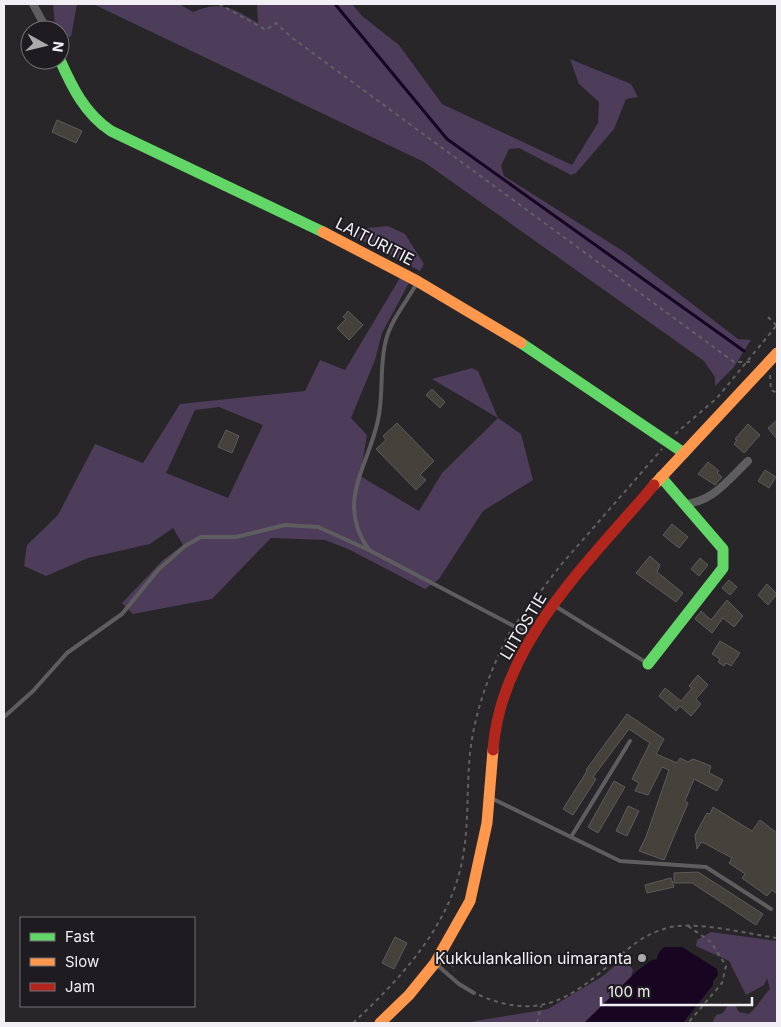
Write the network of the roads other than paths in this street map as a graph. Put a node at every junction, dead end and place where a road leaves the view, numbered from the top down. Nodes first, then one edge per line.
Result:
1 (33, 4) edge
2 (42, 20) edge
3 (65, 70) edge
4 (418, 281) junction
5 (777, 352) edge
6 (684, 453) junction
7 (748, 461) dead end
8 (661, 477) junction
9 (683, 504) junction
10 (369, 550) junction
11 (553, 605) junction
12 (533, 636) junction
13 (648, 664) joint
14 (4, 718) edge
15 (630, 741) dead end
16 (489, 797) junction
17 (570, 837) junction
18 (771, 909) dead end
19 (435, 963) junction
20 (474, 993) road end
21 (380, 1023) edge

1 - 2 street
3 - 4 street, LAITURITIE
4 - 6 street, LAITURITIE
4 - 10 lane
5 - 6 street, LIITOSTIE
6 - 8 street, LIITOSTIE
7 - 9 street
8 - 9 street
8 - 11 street, LIITOSTIE
9 - 13 street
10 - 12 lane
10 - 14 lane
11 - 12 street, LIITOSTIE
11 - 13 lane
12 - 16 street, LIITOSTIE
15 - 17 lane
16 - 17 lane
16 - 19 street, LIITOSTIE
17 - 18 lane
19 - 20 lane
19 - 21 street, LIITOSTIE

